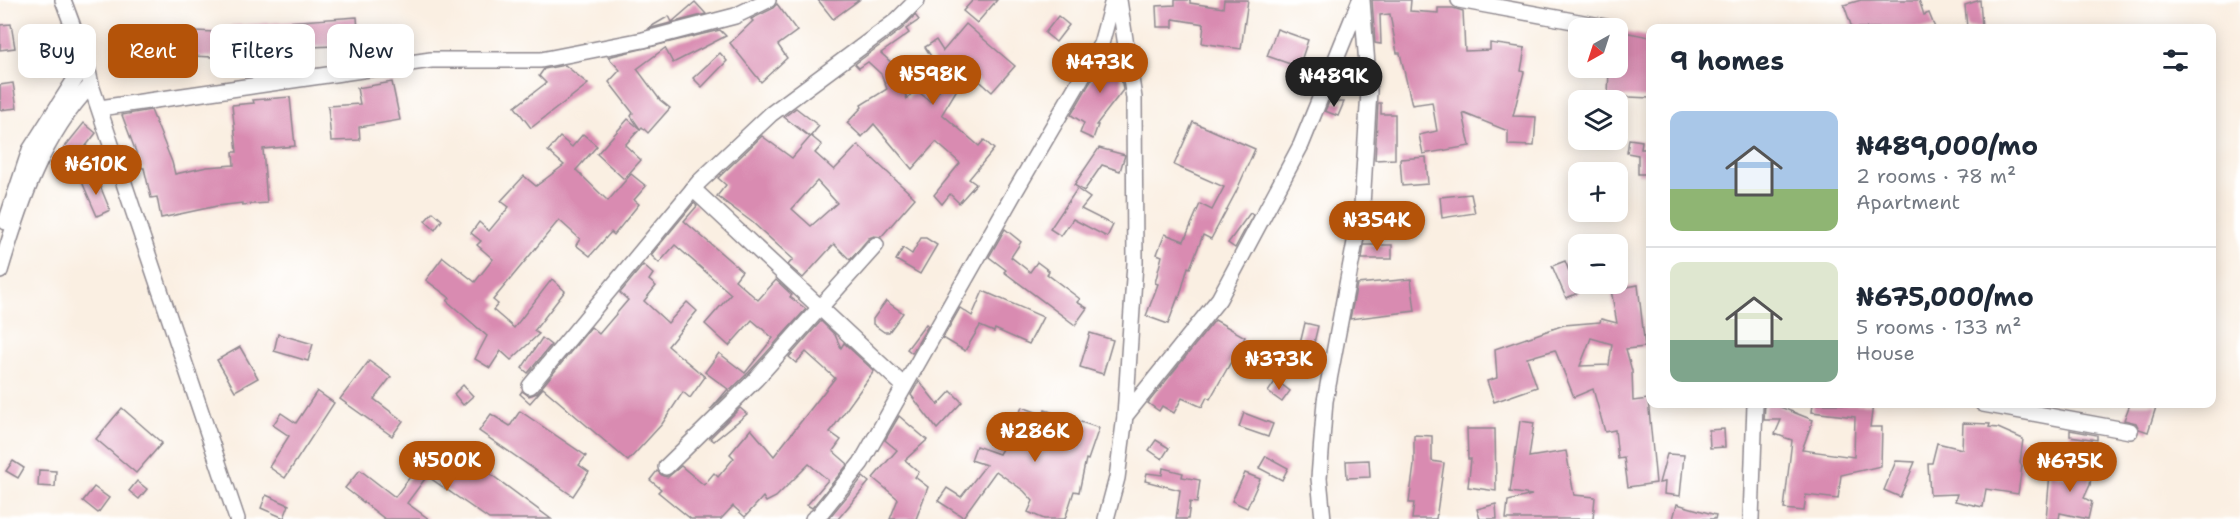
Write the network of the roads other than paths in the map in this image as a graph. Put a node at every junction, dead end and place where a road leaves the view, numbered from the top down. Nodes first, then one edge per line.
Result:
1 (63, 0) edge
2 (768, 0) edge
3 (917, 0) edge
4 (1113, 0) edge
5 (1119, 0) edge
6 (1361, 0) edge
7 (1459, 0) edge
8 (1568, 20) edge
9 (72, 24) edge
10 (76, 78) edge
11 (89, 78) edge
12 (91, 85) junction
13 (99, 108) junction
14 (693, 189) junction
15 (0, 240) edge
16 (876, 245) dead end
17 (0, 271) edge
18 (819, 308) junction
19 (531, 386) dead end
20 (904, 386) junction
21 (1755, 408) edge
22 (2005, 408) edge
23 (1125, 416) junction
24 (2130, 431) dead end
25 (666, 467) dead end
26 (237, 519) edge
27 (813, 519) edge
28 (1106, 519) edge
29 (1323, 519) edge
30 (1751, 519) edge

1 - 9 street
2 - 13 street
3 - 14 street
4 - 20 street
5 - 23 street
6 - 23 street
6 - 29 street
7 - 8 street
10 - 15 street
11 - 12 street
12 - 13 street
12 - 17 street
13 - 26 street
14 - 18 street
14 - 19 street
16 - 18 street
18 - 20 street
18 - 25 street
20 - 27 street
21 - 30 street
22 - 24 street
23 - 28 street

